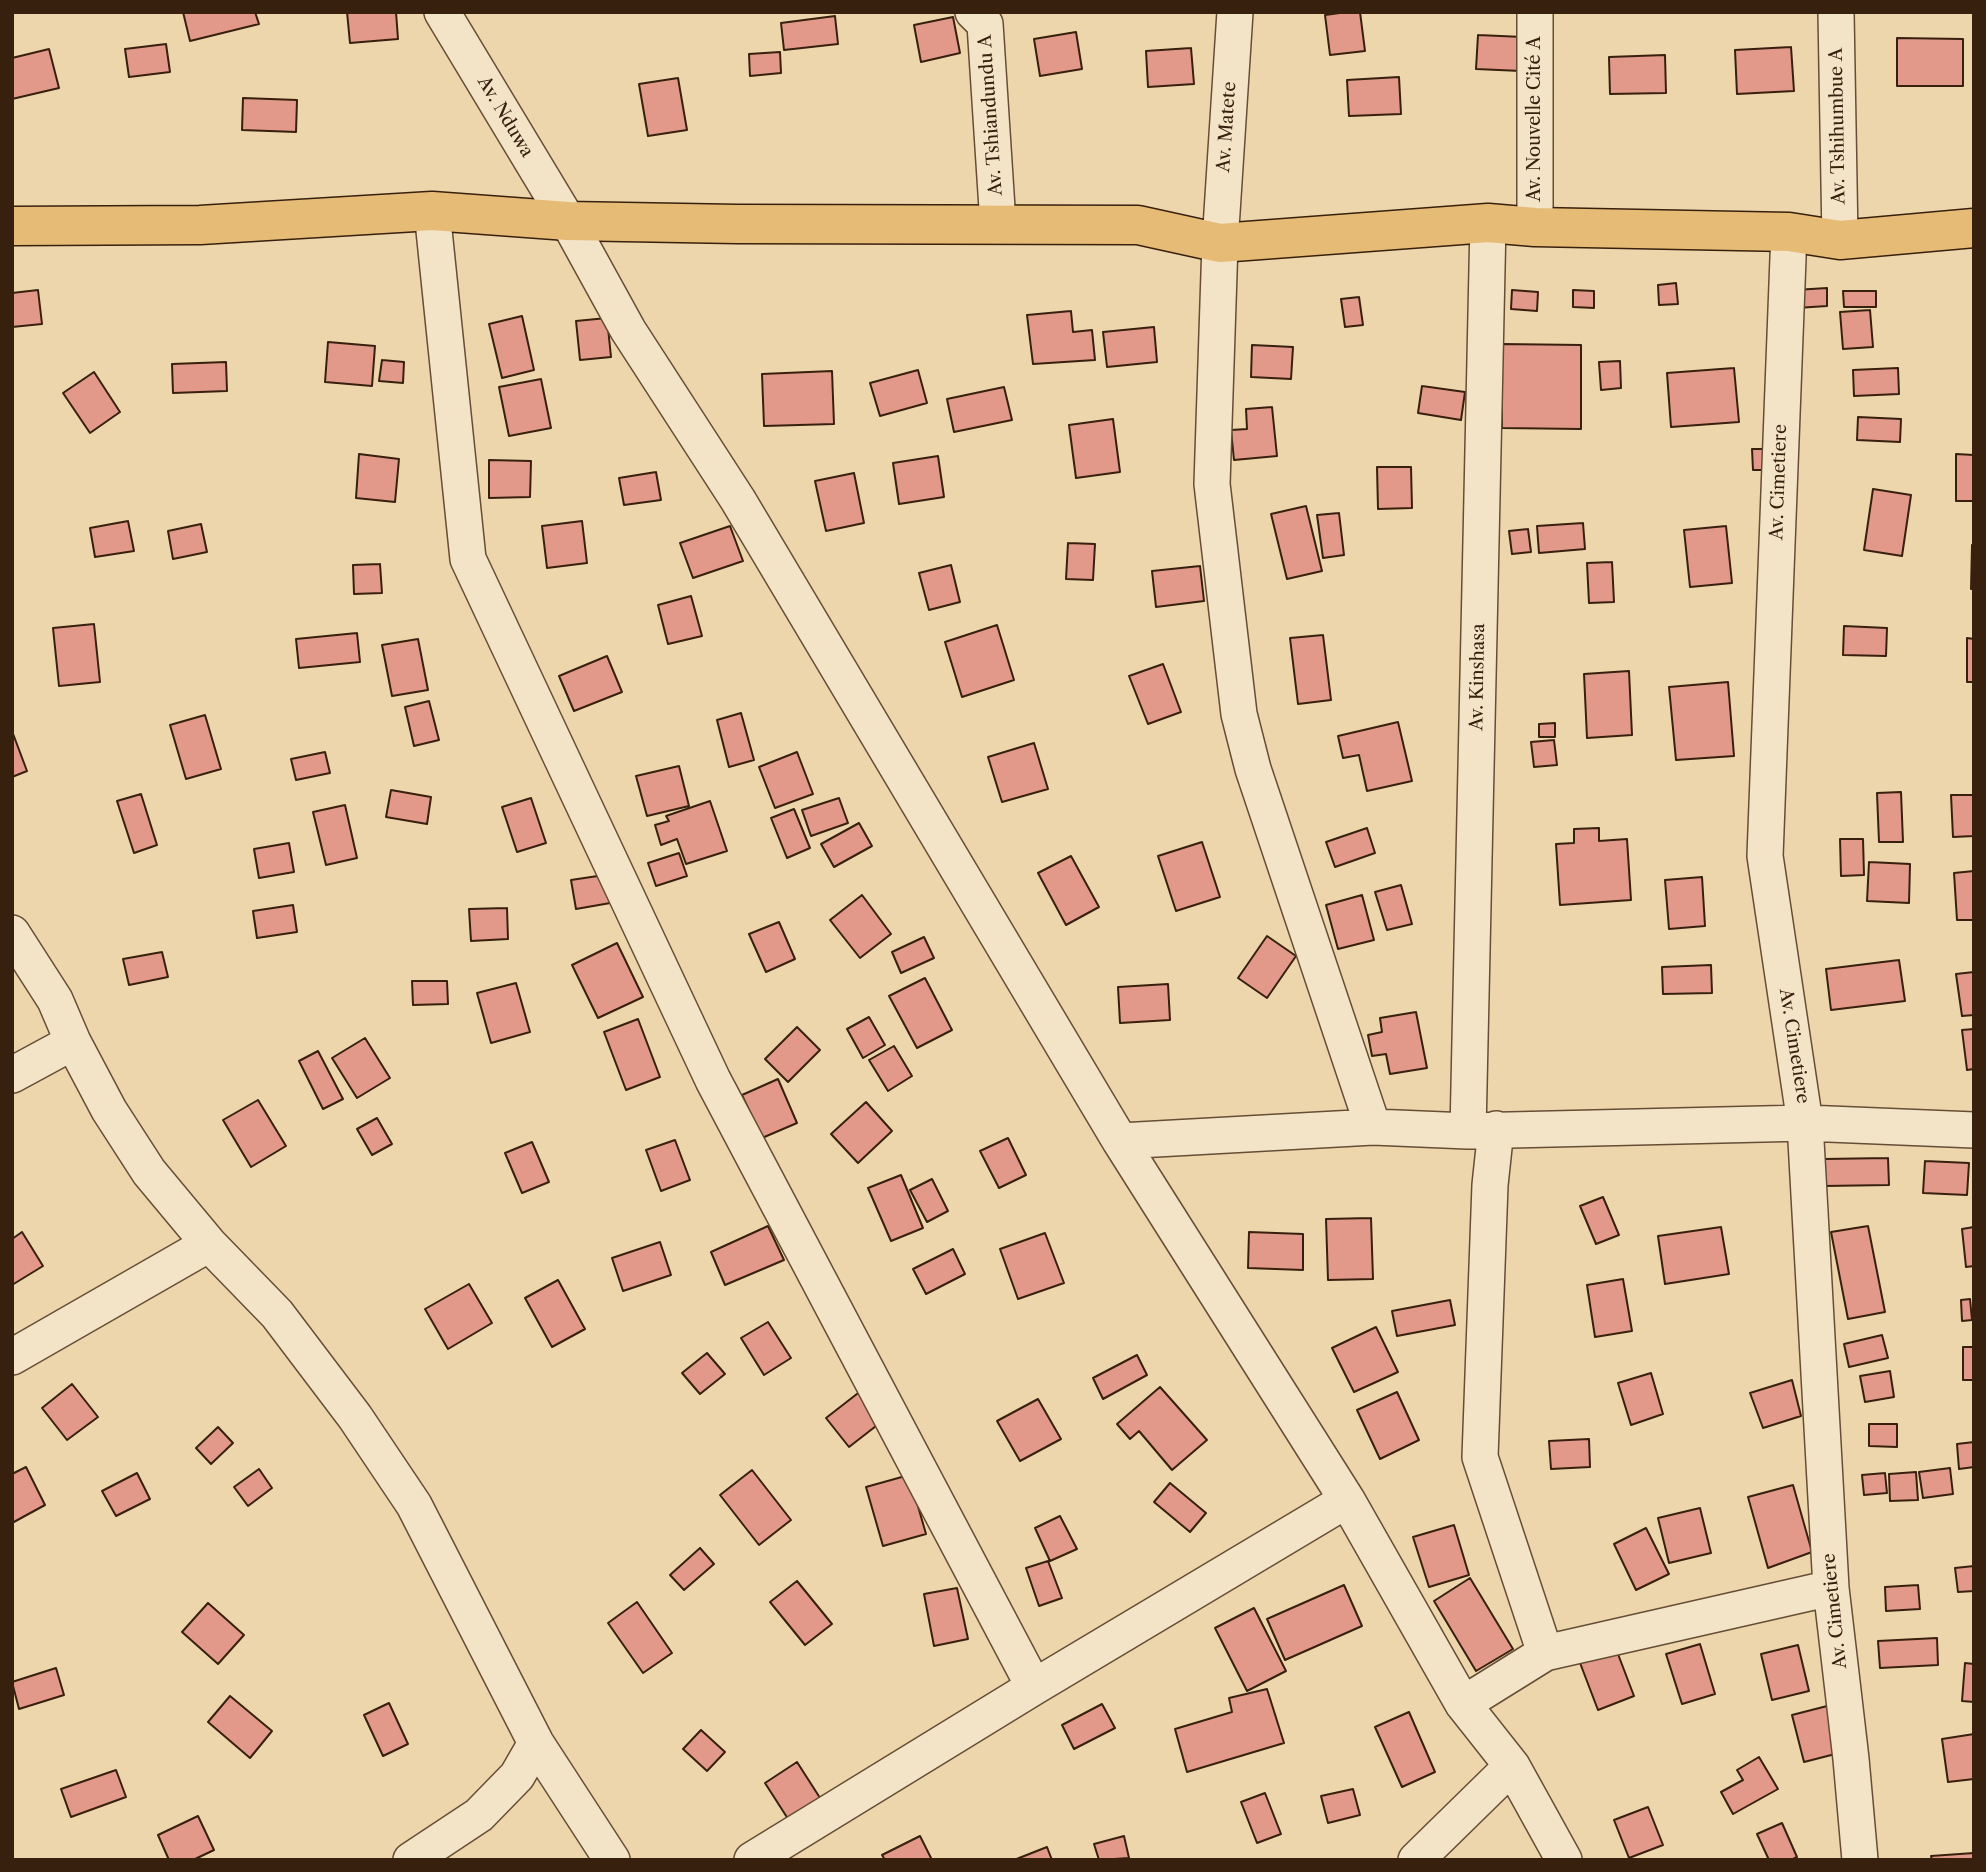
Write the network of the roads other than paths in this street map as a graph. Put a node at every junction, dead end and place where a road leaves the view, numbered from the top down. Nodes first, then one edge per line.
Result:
1 (442, 12) edge
2 (1235, 12) edge
3 (1535, 12) edge
4 (1836, 12) edge
5 (980, 16) edge
6 (432, 211) junction
7 (568, 221) junction
8 (1488, 223) junction
9 (998, 224) junction
10 (12, 226) edge
11 (1535, 227) junction
12 (1974, 228) edge
13 (1789, 232) junction
14 (1840, 240) junction
15 (1220, 243) junction
16 (12, 933) edge
17 (73, 1042) junction
18 (12, 1075) edge
19 (1805, 1124) junction
20 (1373, 1127) junction
21 (1482, 1130) junction
22 (1974, 1130) edge
23 (1119, 1141) junction
24 (209, 1244) junction
25 (12, 1357) edge
26 (1347, 1500) junction
27 (1831, 1588) junction
28 (1545, 1653) junction
29 (1034, 1687) junction
30 (1463, 1704) junction
31 (536, 1743) junction
32 (1512, 1766) junction
33 (411, 1860) edge
34 (611, 1860) edge
35 (752, 1860) edge
36 (1416, 1860) edge
37 (1564, 1860) edge
38 (1860, 1860) edge

1 - 7 street, Av. Nduwa
2 - 15 street, Av. Matete
3 - 11 street, Av. Nouvelle Cité A
4 - 14 street, Av. Tshihumbue A
5 - 9 street, Av. Tshiandundu A
6 - 7 highway
6 - 10 highway
6 - 29 street
7 - 9 highway
7 - 23 street, Av. Nduwa
8 - 11 highway
8 - 15 highway
8 - 21 street, Av. Kinshasa
9 - 15 highway
11 - 13 highway
12 - 14 highway
13 - 14 highway
13 - 19 street, Av. Cimetiere
15 - 20 street, Av. Matete
16 - 17 street
17 - 18 street
17 - 24 street
19 - 21 street
19 - 22 street
19 - 27 street, Av. Cimetiere
20 - 21 street
20 - 23 street
21 - 28 street, Av. Kinshasa
23 - 26 street, Av. Nduwa
24 - 25 street
24 - 31 street
26 - 29 street
26 - 30 street, Av. Nduwa
27 - 28 street
27 - 38 street, Av. Cimetiere
28 - 30 street
29 - 35 street
30 - 32 street, Av. Nduwa
31 - 33 street
31 - 34 street
32 - 36 street
32 - 37 street, Av. Nduwa

